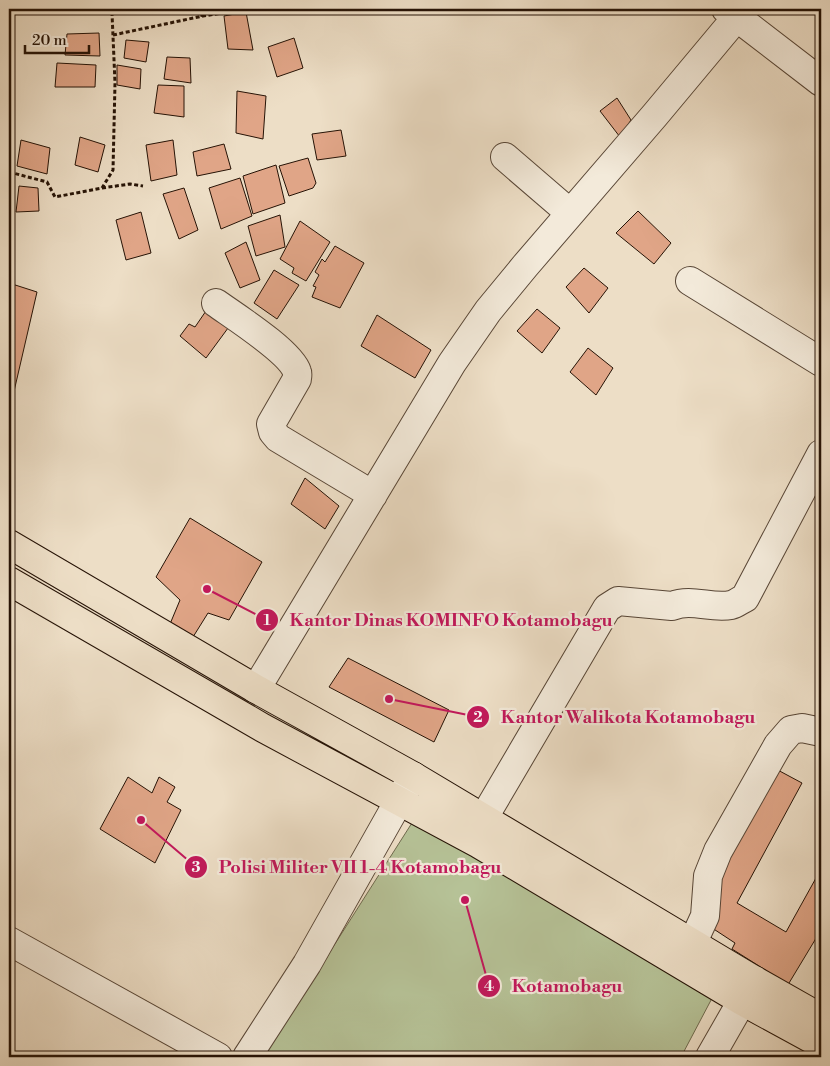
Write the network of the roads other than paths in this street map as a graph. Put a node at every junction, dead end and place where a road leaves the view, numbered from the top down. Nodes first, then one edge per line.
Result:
1 (731, 13) edge
2 (821, 82) edge
3 (506, 157) dead end
4 (570, 212) junction
5 (690, 281) dead end
6 (216, 303) dead end
7 (821, 362) edge
8 (821, 454) edge
9 (373, 495) junction
10 (9, 544) edge
11 (9, 581) edge
12 (256, 689) junction
13 (821, 732) edge
14 (413, 776) junction
15 (398, 801) junction
16 (483, 819) junction
17 (9, 941) edge
18 (692, 942) junction
19 (748, 990) junction
20 (821, 1018) edge
21 (821, 1044) edge
22 (218, 1057) edge
23 (247, 1057) edge
24 (710, 1057) edge

1 - 2 street
1 - 4 street
3 - 4 street
4 - 9 street
5 - 7 street
6 - 9 street
8 - 16 street
9 - 12 street
10 - 12 main road
11 - 15 main road
12 - 14 main road
13 - 18 street
14 - 15 street
14 - 16 main road
15 - 19 main road
15 - 23 street
16 - 18 main road
17 - 22 street
18 - 19 main road
19 - 20 main road
19 - 21 main road
19 - 24 street

